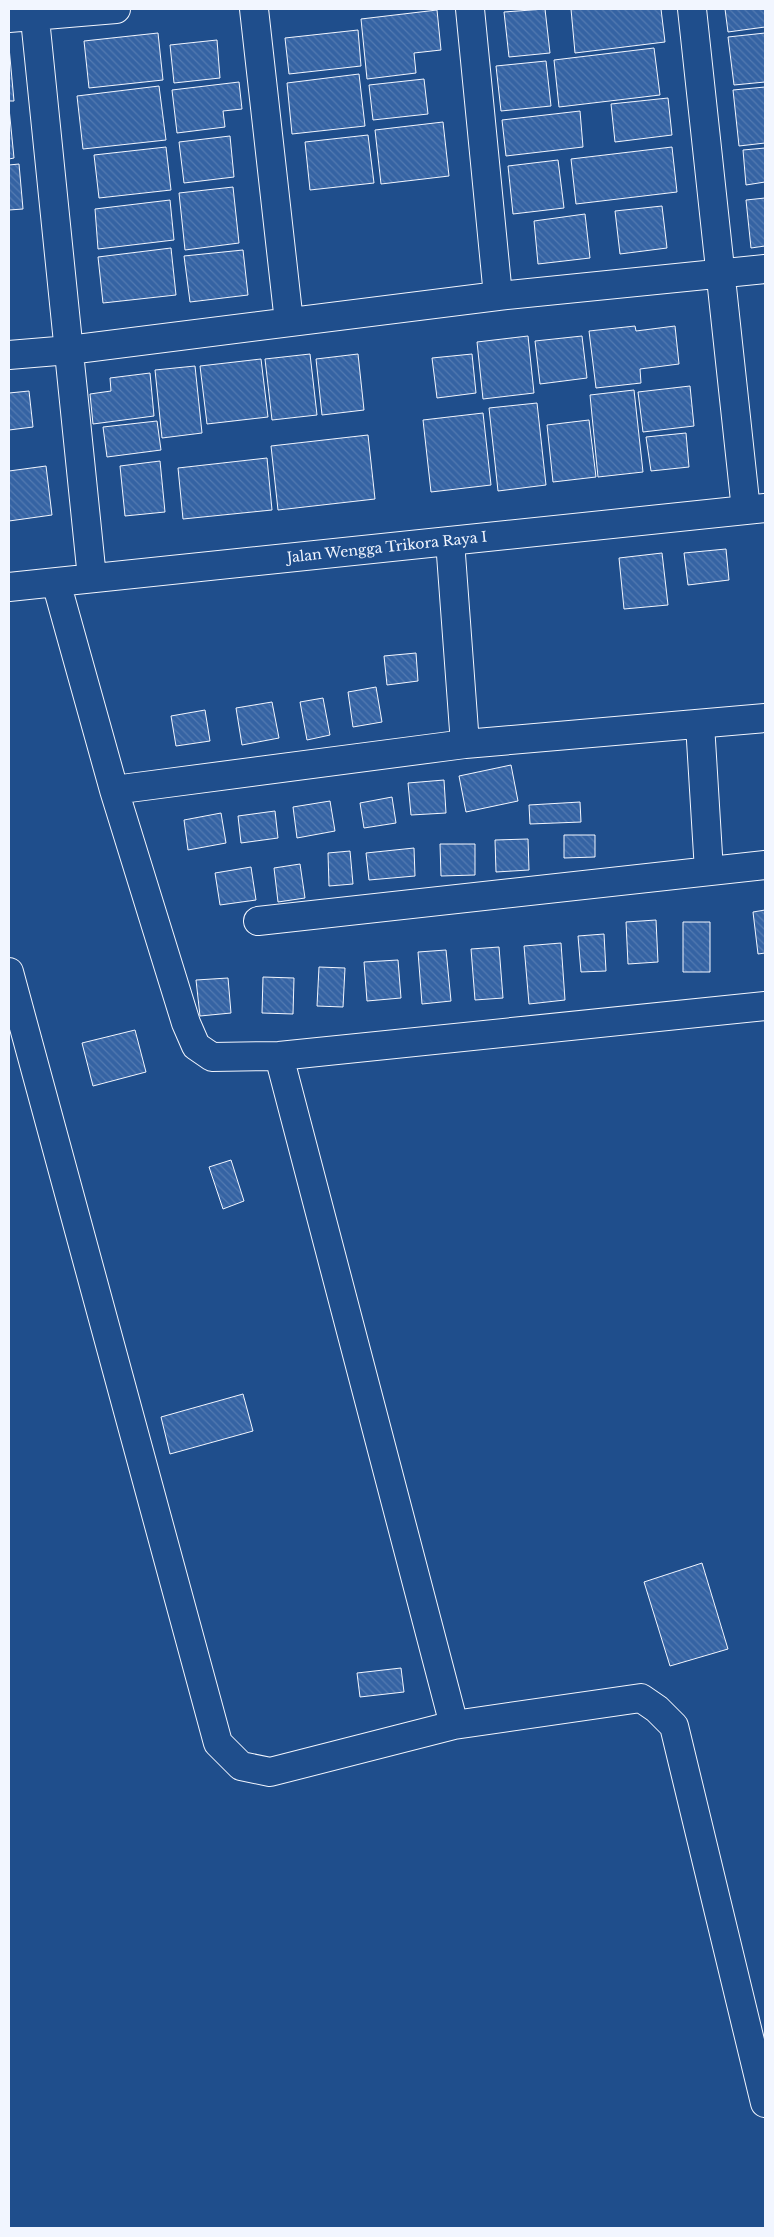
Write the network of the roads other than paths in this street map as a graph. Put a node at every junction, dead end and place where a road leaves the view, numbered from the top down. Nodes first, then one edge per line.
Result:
1 (116, 9) edge
2 (254, 9) edge
3 (470, 9) edge
4 (692, 9) edge
5 (26, 14) edge
6 (765, 269) edge
7 (720, 273) junction
8 (498, 296) junction
9 (289, 322) junction
10 (69, 350) junction
11 (9, 355) edge
12 (756, 509) edge
13 (450, 541) junction
14 (92, 578) junction
15 (56, 582) junction
16 (9, 587) edge
17 (765, 718) edge
18 (700, 724) junction
19 (465, 744) junction
20 (114, 790) junction
21 (765, 865) edge
22 (709, 871) junction
23 (258, 921) dead end
24 (9, 972) edge
25 (765, 1006) edge
26 (279, 1056) junction
27 (454, 1725) junction
28 (765, 2103) edge

1 - 5 street
2 - 9 street
3 - 8 street
4 - 7 street
5 - 10 street
6 - 7 street
7 - 8 street
7 - 12 street
8 - 9 street
9 - 10 street
10 - 11 street
10 - 14 street
12 - 13 street, Jalan Wengga Trikora Raya I
13 - 14 street, Jalan Wengga Trikora Raya I
13 - 19 street
14 - 15 street, Jalan Wengga Trikora Raya I
15 - 16 street, Jalan Wengga Trikora Raya I
15 - 20 street
17 - 18 street
18 - 19 street
18 - 22 street
19 - 20 street
20 - 26 street
21 - 22 street
22 - 23 street
24 - 27 street
25 - 26 street
26 - 27 street
27 - 28 street

